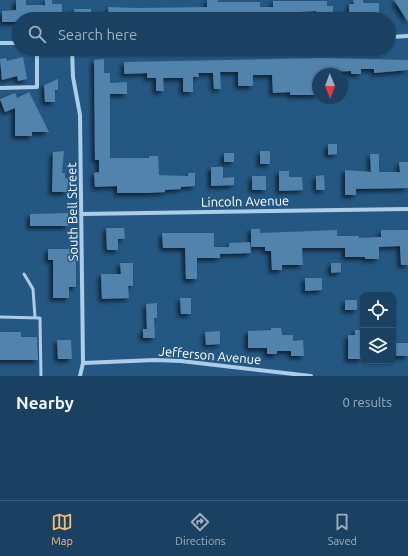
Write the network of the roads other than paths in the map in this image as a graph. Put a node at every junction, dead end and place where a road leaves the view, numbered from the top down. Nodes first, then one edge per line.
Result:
1 (408, 36) edge
2 (396, 37) edge
3 (0, 43) edge
4 (12, 43) edge
5 (37, 56) edge
6 (72, 56) edge
7 (0, 88) edge
8 (408, 209) edge
9 (82, 214) junction
10 (24, 274) dead end
11 (0, 317) edge
12 (35, 317) junction
13 (83, 363) junction
14 (41, 376) edge
15 (80, 376) edge
16 (311, 376) edge

1 - 2 street
3 - 4 street
5 - 7 street
6 - 9 street, South Bell Street
8 - 9 street, Lincoln Avenue
9 - 13 street, South Bell Street
10 - 12 lane
11 - 12 lane
12 - 14 lane
13 - 15 street, South Bell Street
13 - 16 street, Jefferson Avenue

